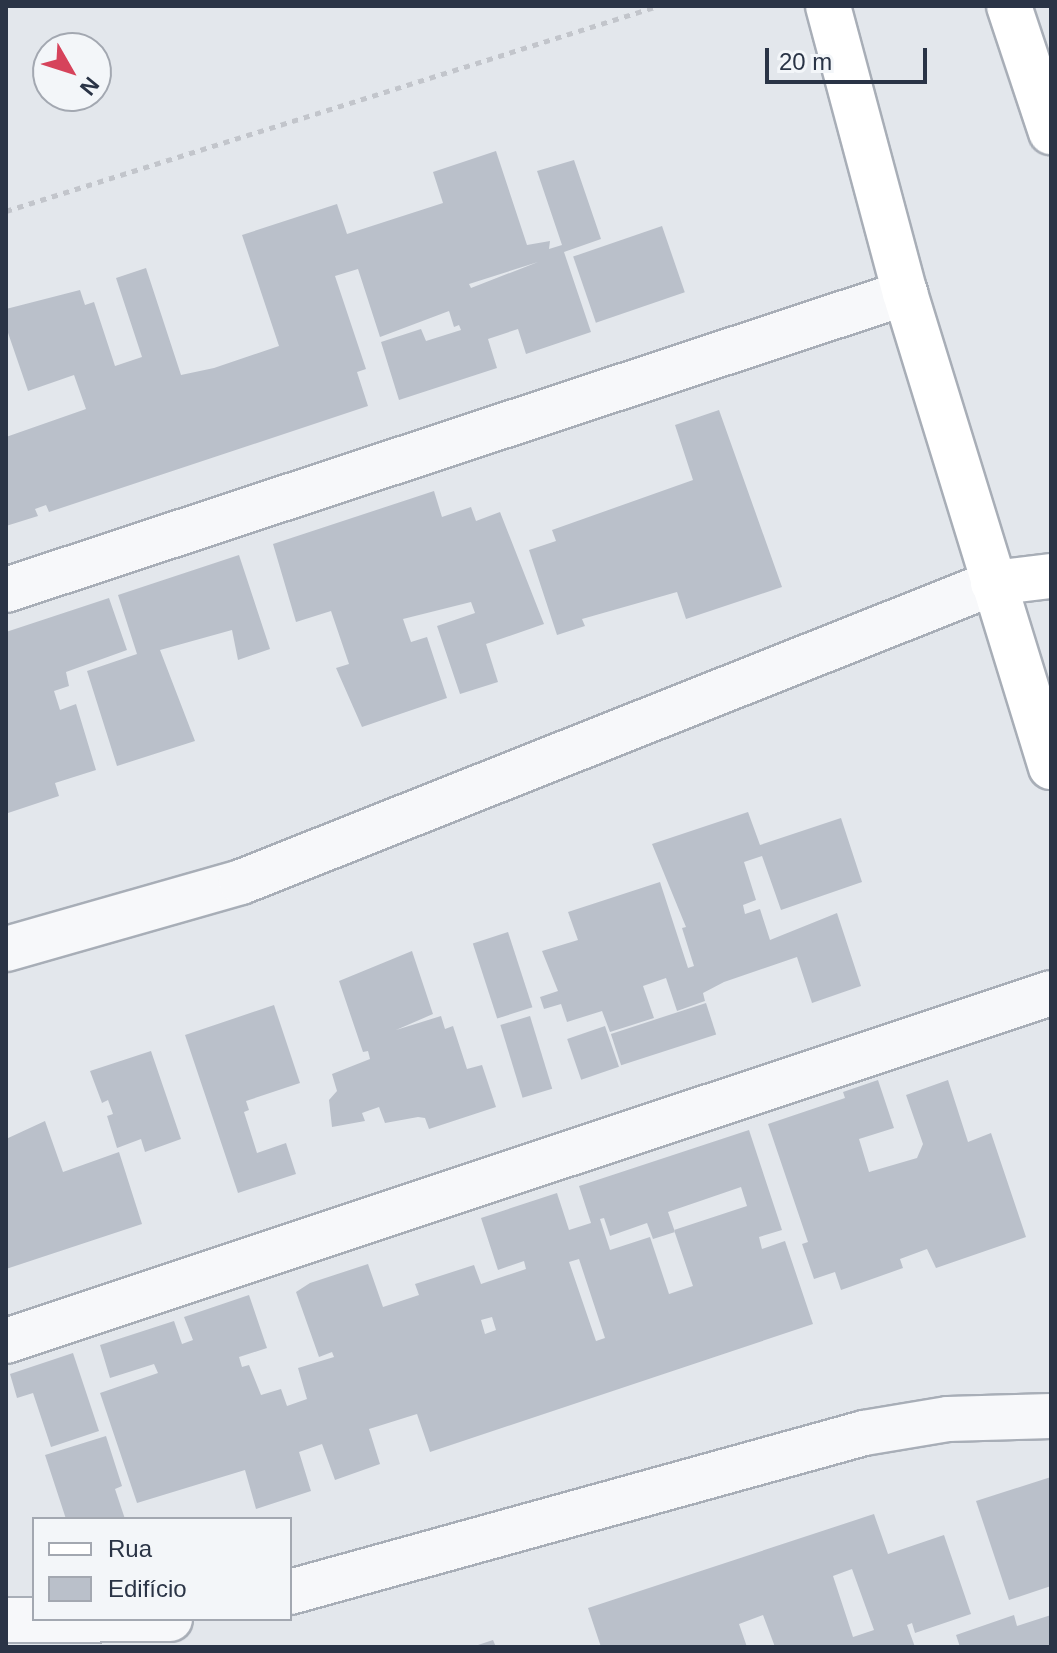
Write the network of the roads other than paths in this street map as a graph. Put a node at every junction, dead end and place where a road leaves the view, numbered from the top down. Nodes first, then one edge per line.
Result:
1 (828, 6) edge
2 (1009, 6) edge
3 (1051, 132) edge
4 (905, 293) junction
5 (1051, 576) edge
6 (993, 583) junction
7 (6, 590) edge
8 (1047, 739) edge
9 (6, 949) edge
10 (1051, 993) edge
11 (6, 1341) edge
12 (1051, 1416) edge
13 (292, 1591) edge
14 (6, 1620) edge
15 (32, 1620) edge

1 - 4 main road
2 - 3 main road
4 - 6 main road
4 - 7 street
5 - 6 main road
6 - 8 main road
6 - 9 street
10 - 11 street
12 - 13 street
14 - 15 street

